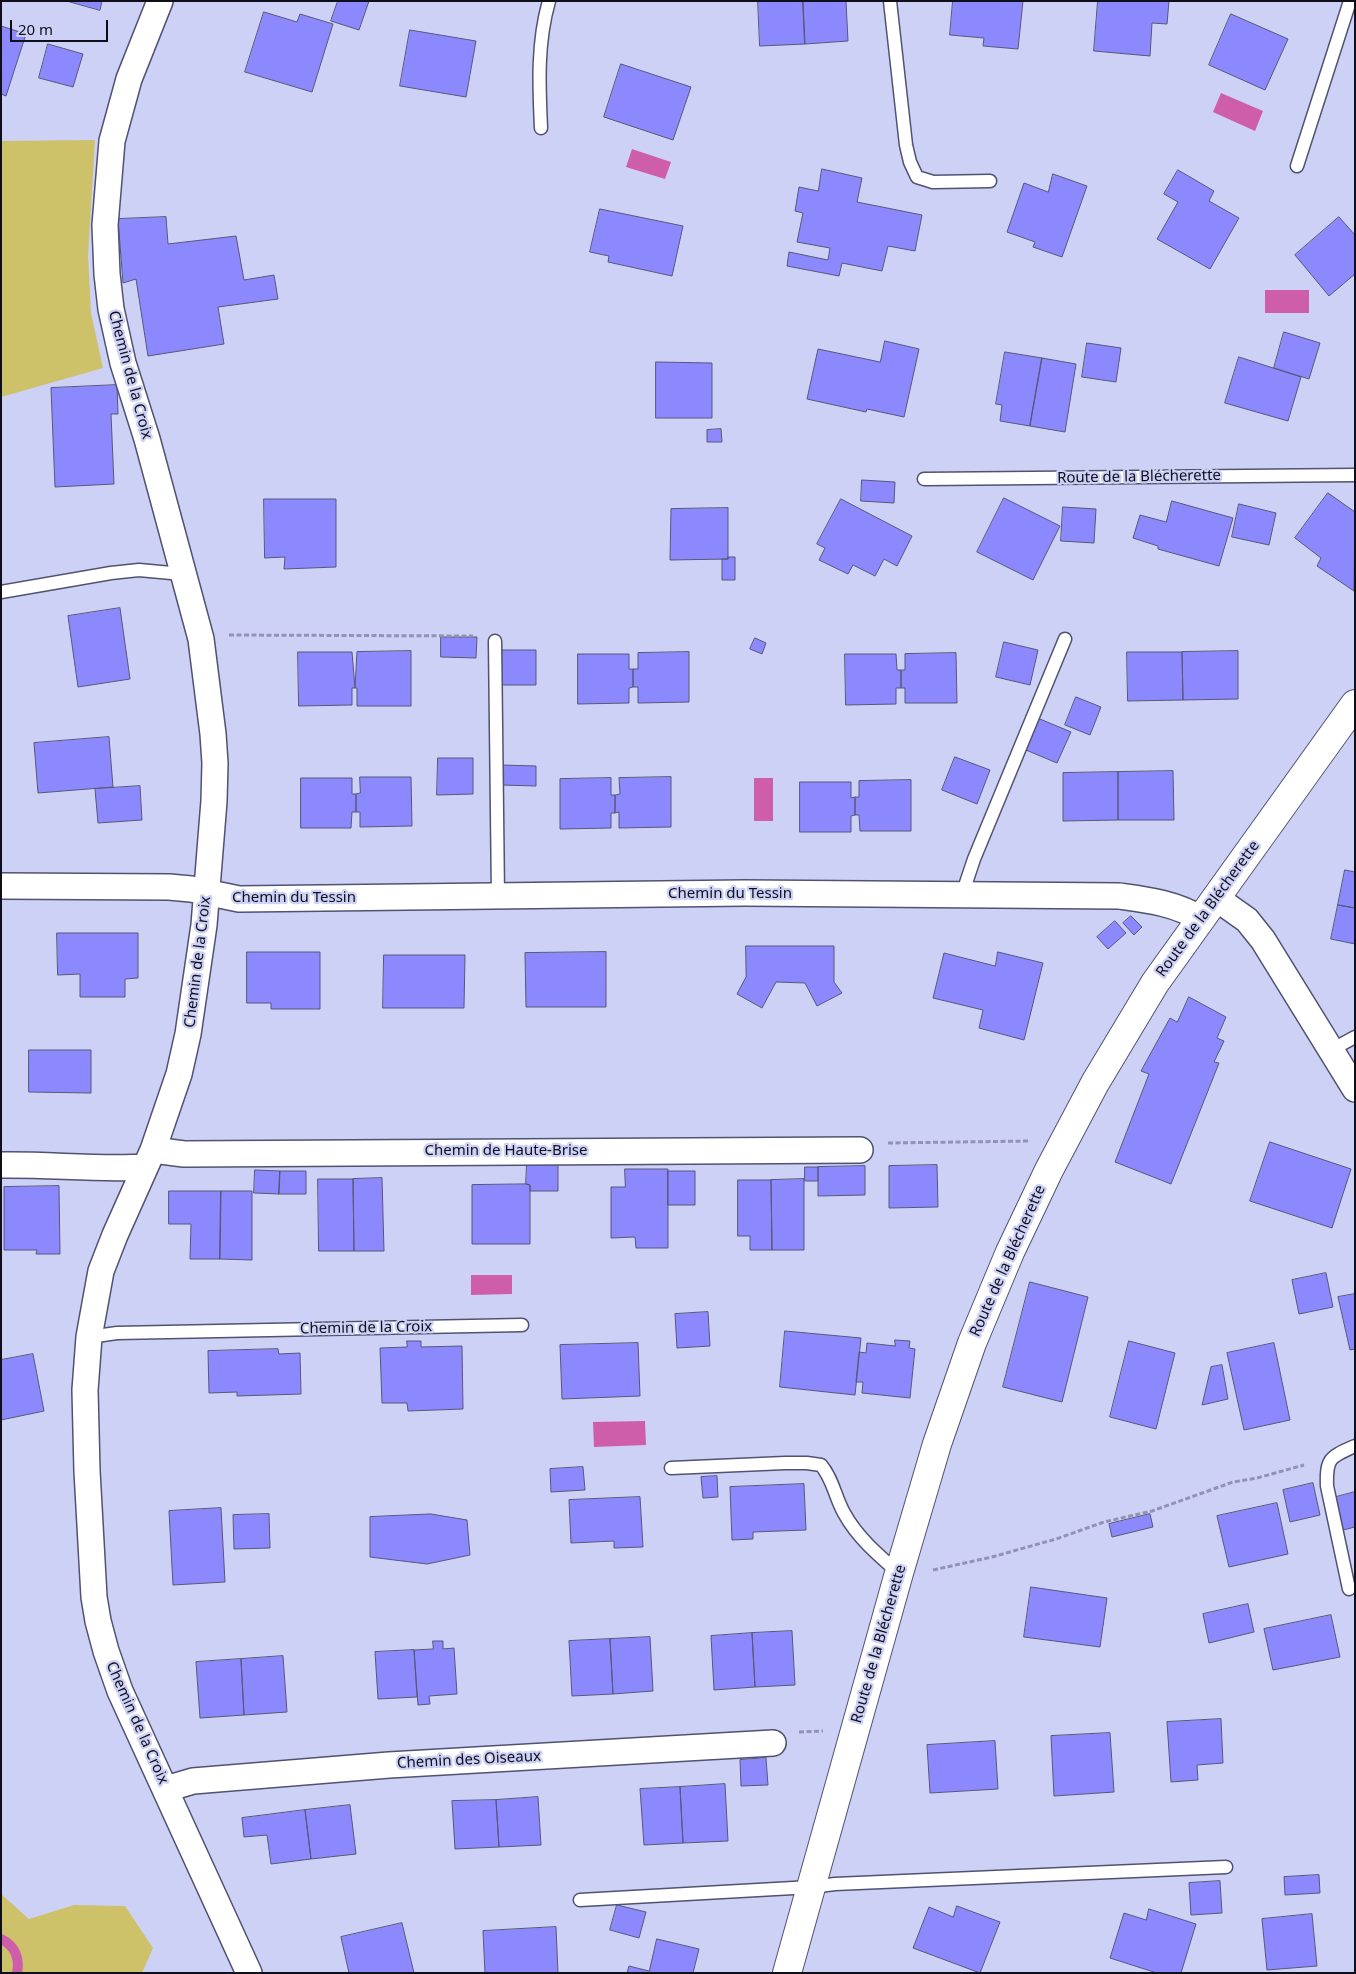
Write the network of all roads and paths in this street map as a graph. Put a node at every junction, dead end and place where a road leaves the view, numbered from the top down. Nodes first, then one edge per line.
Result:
1 (160, 1) edge
2 (549, 1) edge
3 (890, 1) edge
4 (1350, 1) edge
5 (541, 128) dead end
6 (1297, 166) dead end
7 (990, 181) dead end
8 (1355, 475) edge
9 (924, 479) dead end
10 (182, 574) junction
11 (1, 592) edge
12 (224, 635) dead end
13 (1065, 639) dead end
14 (495, 641) joint
15 (1355, 704) edge
16 (1, 886) edge
17 (207, 894) junction
18 (962, 895) junction
19 (498, 897) junction
20 (1208, 908) junction
21 (1355, 1037) edge
22 (1331, 1050) junction
23 (1355, 1089) edge
24 (1031, 1141) dead end
25 (860, 1150) joint
26 (149, 1158) junction
27 (1, 1165) edge
28 (522, 1325) dead end
29 (89, 1337) junction
30 (1355, 1446) edge
31 (1335, 1454) junction
32 (671, 1468) dead end
33 (929, 1570) dead end
34 (898, 1573) junction
35 (1350, 1589) dead end
36 (773, 1743) dead end
37 (166, 1789) junction
38 (1226, 1867) dead end
39 (811, 1887) junction
40 (580, 1900) dead end
41 (249, 1973) edge
42 (787, 1973) edge

1 - 10 street, Chemin de la Croix
2 - 5 lane
3 - 7 lane
4 - 6 lane
8 - 9 lane, Route de la Blécherette
10 - 11 lane
10 - 17 street, Chemin de la Croix
12 - 14 path
13 - 18 lane
14 - 19 lane
15 - 20 main road, Route de la Blécherette
16 - 17 street, Chemin du Tessin
17 - 19 street, Chemin du Tessin
17 - 26 street, Chemin de la Croix
18 - 19 street, Chemin du Tessin
18 - 20 street, Chemin du Tessin
20 - 22 street, Chemin du Tessin
20 - 34 main road, Route de la Blécherette
21 - 22 lane
22 - 23 street, Chemin du Tessin
24 - 25 path
25 - 26 street, Chemin de Haute-Brise
26 - 27 street, Chemin de Haute-Brise
26 - 29 street, Chemin de la Croix
28 - 29 lane, Chemin de la Croix
29 - 37 street, Chemin de la Croix
30 - 31 lane
31 - 33 path
31 - 35 lane
32 - 34 lane
34 - 39 main road, Route de la Blécherette
36 - 37 street, Chemin des Oiseaux
37 - 41 street, Chemin de la Croix
38 - 39 lane
39 - 40 lane
39 - 42 main road, Route de la Blécherette

